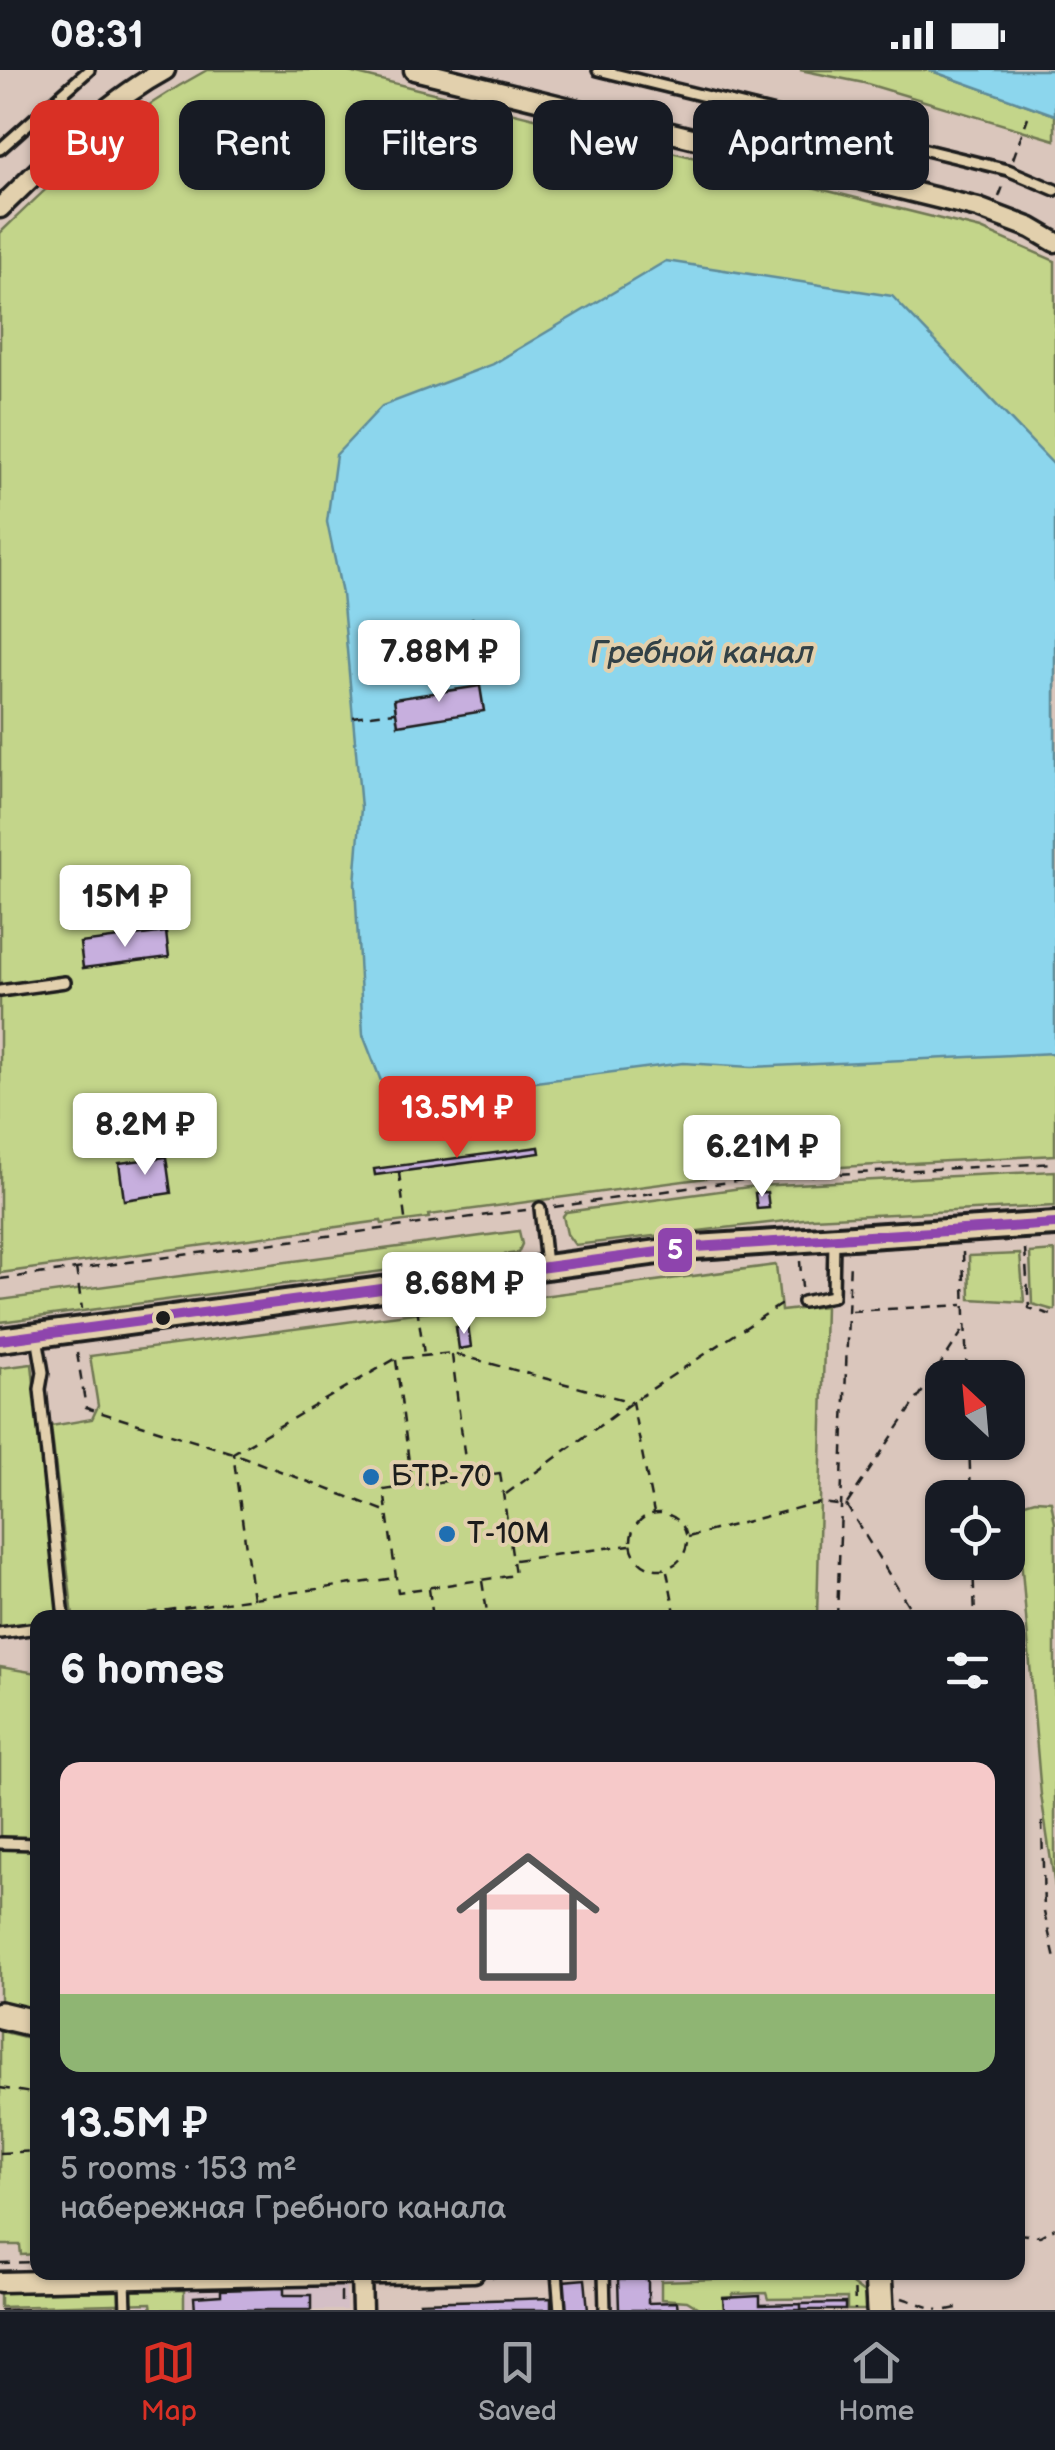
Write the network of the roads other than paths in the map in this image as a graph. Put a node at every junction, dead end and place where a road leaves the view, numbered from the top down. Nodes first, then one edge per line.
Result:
1 (90, 70) edge
2 (165, 70) edge
3 (414, 70) edge
4 (598, 70) edge
5 (0, 149) edge
6 (1055, 190) edge
7 (0, 208) edge
8 (1055, 242) edge
9 (65, 982) dead end
10 (0, 990) edge
11 (540, 1208) dead end
12 (1055, 1224) edge
13 (834, 1236) junction
14 (546, 1266) junction
15 (803, 1302) road end
16 (37, 1334) junction
17 (0, 1340) edge
18 (63, 1610) edge
19 (30, 1629) edge
20 (0, 1633) edge
21 (0, 1842) edge
22 (30, 1844) edge
23 (0, 2015) edge
24 (30, 2022) edge
25 (124, 2280) joint
26 (361, 2280) edge
27 (558, 2280) edge
28 (604, 2280) edge
29 (0, 2282) edge
30 (126, 2310) edge
31 (362, 2310) edge
32 (560, 2310) edge
33 (605, 2310) edge

1 - 5 lane
2 - 7 street
3 - 8 street
4 - 6 lane
9 - 10 lane
11 - 14 lane
12 - 13 street
13 - 14 street
13 - 15 lane
14 - 16 street
16 - 17 street
16 - 18 lane
19 - 20 lane
21 - 22 lane
23 - 24 main road
25 - 29 street
25 - 30 lane
26 - 31 street
27 - 32 lane
28 - 33 lane

